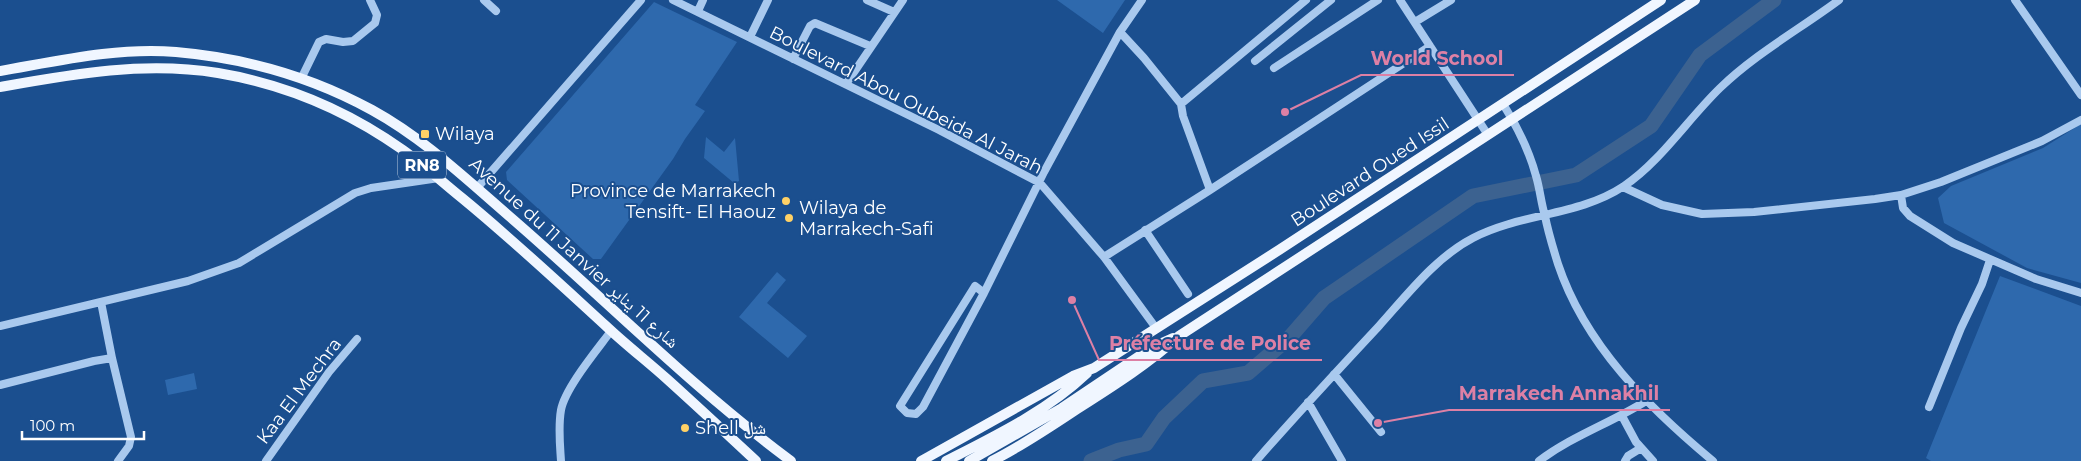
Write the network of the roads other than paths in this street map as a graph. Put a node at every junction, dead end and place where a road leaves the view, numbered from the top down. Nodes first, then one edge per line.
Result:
1 (370, 0) edge
2 (484, 0) edge
3 (641, 0) edge
4 (674, 0) edge
5 (703, 0) edge
6 (768, 0) edge
7 (867, 0) edge
8 (903, 0) edge
9 (1142, 0) edge
10 (1306, 0) edge
11 (1331, 0) edge
12 (1378, 0) edge
13 (1400, 0) edge
14 (1451, 0) edge
15 (1661, 0) edge
16 (1695, 0) edge
17 (1839, 0) edge
18 (2016, 0) edge
19 (496, 11) dead end
20 (698, 11) junction
21 (894, 12) junction
22 (1415, 22) junction
23 (1120, 32) junction
24 (750, 37) junction
25 (870, 46) junction
26 (1430, 46) junction
27 (793, 58) junction
28 (1255, 61) dead end
29 (1274, 68) dead end
30 (0, 71) edge
31 (301, 79) junction
32 (846, 84) junction
33 (0, 87) edge
34 (2081, 95) edge
35 (1181, 104) junction
36 (1503, 104) junction
37 (1512, 119) junction
38 (1479, 120) junction
39 (2081, 120) edge
40 (1488, 136) junction
41 (439, 178) junction
42 (1040, 184) junction
43 (1623, 187) junction
44 (477, 188) junction
45 (1210, 190) junction
46 (1901, 195) junction
47 (1544, 215) junction
48 (1145, 230) junction
49 (1104, 257) junction
50 (1990, 260) junction
51 (2081, 292) edge
52 (984, 293) junction
53 (1188, 294) dead end
54 (101, 302) junction
55 (0, 326) edge
56 (1156, 328) junction
57 (611, 331) junction
58 (1179, 336) junction
59 (357, 339) dead end
60 (112, 358) junction
61 (1094, 368) junction
62 (1334, 374) junction
63 (0, 385) edge
64 (1646, 401) junction
65 (1308, 402) junction
66 (1928, 407) dead end
67 (1622, 416) junction
68 (1381, 432) dead end
69 (1641, 448) junction
70 (118, 461) edge
71 (266, 461) edge
72 (561, 461) edge
73 (756, 461) edge
74 (791, 461) edge
75 (921, 461) edge
76 (946, 461) edge
77 (969, 461) edge
78 (992, 461) edge
79 (1256, 461) edge
80 (1342, 461) edge
81 (1539, 461) edge
82 (1625, 461) edge
83 (1653, 461) edge
84 (1712, 461) edge

1 - 31 street
2 - 19 street
3 - 44 street
4 - 20 street, Boulevard Abou Oubeida Al Jarah
5 - 20 street
6 - 24 street
7 - 21 street
8 - 21 street
9 - 23 street
10 - 35 street
11 - 28 street
12 - 29 street
13 - 22 street
14 - 22 street
15 - 36 main road, Boulevard Oued Issil
16 - 37 main road, Boulevard Oued Issil
17 - 43 street
18 - 34 street
20 - 24 street, Boulevard Abou Oubeida Al Jarah
21 - 25 street
22 - 26 street
23 - 35 street
23 - 42 street
24 - 27 street, Boulevard Abou Oubeida Al Jarah
25 - 27 street
25 - 32 street
26 - 38 street
26 - 45 street
27 - 32 street, Boulevard Abou Oubeida Al Jarah
30 - 31 main road, Avenue du 11 Janvier شارع 11 يناير / RN8
31 - 44 main road, Avenue du 11 Janvier شارع 11 يناير / RN8
32 - 42 street, Boulevard Abou Oubeida Al Jarah
33 - 41 main road, Avenue du 11 Janvier شارع 11 يناير / RN8
35 - 45 street
36 - 37 street
36 - 38 main road, Boulevard Oued Issil
37 - 40 main road, Boulevard Oued Issil
37 - 47 street
38 - 40 street
38 - 56 main road, Boulevard Oued Issil
39 - 46 street
40 - 58 main road, Boulevard Oued Issil
41 - 54 street
41 - 57 main road, Avenue du 11 Janvier شارع 11 يناير / RN8
42 - 49 street, Boulevard Abou Oubeida Al Jarah
42 - 52 street
43 - 46 street
43 - 47 street
44 - 74 main road, Avenue du 11 Janvier شارع 11 يناير / RN8
45 - 48 street
46 - 50 street
47 - 62 street
47 - 64 street
48 - 49 street
48 - 53 street
49 - 56 street, Boulevard Abou Oubeida Al Jarah
50 - 51 street
50 - 66 street
52 - 52 street
54 - 55 street
54 - 60 street
56 - 61 main road, Boulevard Oued Issil
57 - 72 street
57 - 73 main road, Avenue du 11 Janvier شارع 11 يناير / RN8
58 - 77 main road, Boulevard Oued Issil
58 - 78 main road, Boulevard Oued Issil
59 - 71 street, Kaa El Mechra
60 - 63 street
60 - 70 street
61 - 75 main road, Boulevard Oued Issil
61 - 76 main road, Boulevard Oued Issil
62 - 65 street
62 - 68 street
64 - 67 street
64 - 84 street
65 - 79 street
65 - 80 street
67 - 69 street
67 - 81 street
69 - 82 street
69 - 83 street

